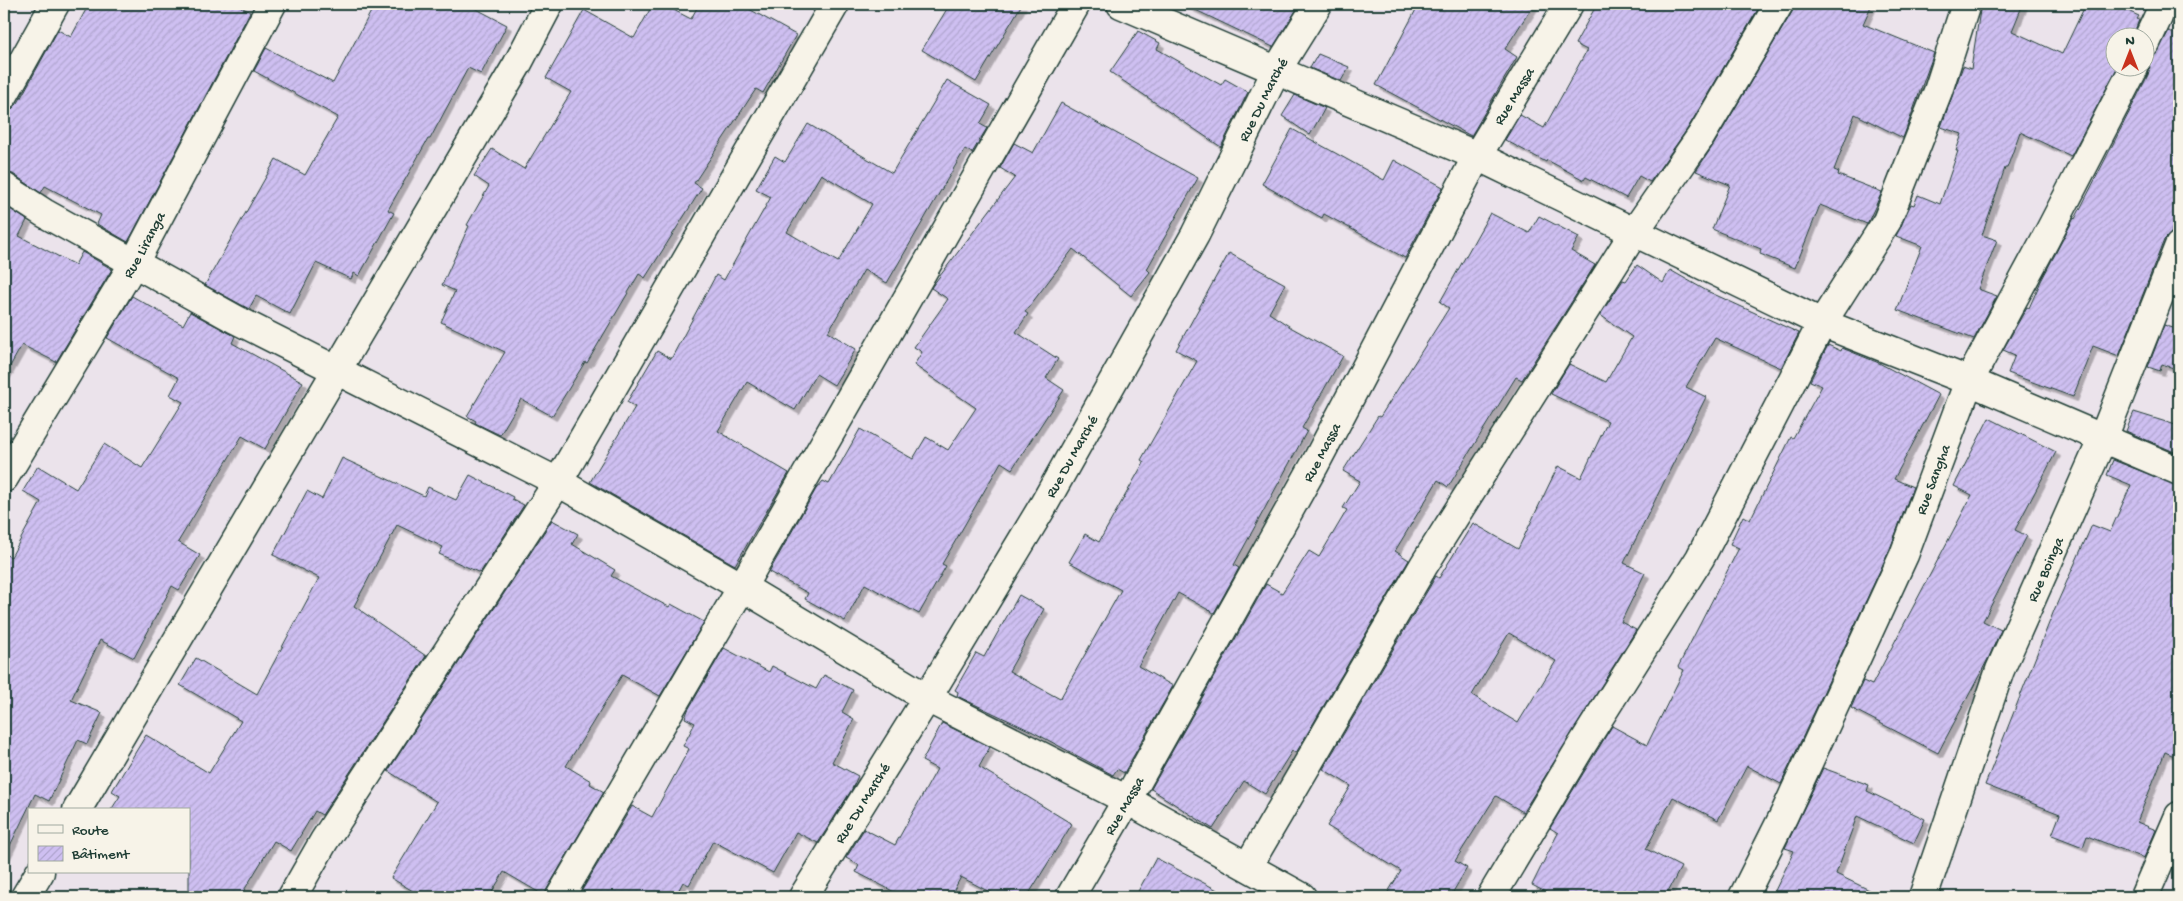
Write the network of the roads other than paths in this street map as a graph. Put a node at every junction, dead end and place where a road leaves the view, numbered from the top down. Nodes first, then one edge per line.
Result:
1 (55, 4) edge
2 (272, 4) edge
3 (549, 4) edge
4 (835, 4) edge
5 (1076, 4) edge
6 (1121, 4) edge
7 (1318, 4) edge
8 (1568, 4) edge
9 (1779, 4) edge
10 (1966, 4) edge
11 (2164, 4) edge
12 (2153, 28) edge
13 (1276, 71) junction
14 (2129, 78) edge
15 (4, 95) edge
16 (1477, 156) junction
17 (4, 187) edge
18 (1635, 231) junction
19 (2179, 246) edge
20 (134, 263) junction
21 (1822, 323) junction
22 (337, 370) junction
23 (1969, 381) junction
24 (2103, 438) junction
25 (2179, 472) edge
26 (4, 478) edge
27 (558, 482) junction
28 (742, 587) junction
29 (927, 698) junction
30 (1127, 800) junction
31 (78, 808) edge
32 (2179, 816) edge
33 (1248, 866) junction
34 (39, 874) edge
35 (25, 897) edge
36 (292, 897) edge
37 (560, 897) edge
38 (803, 897) edge
39 (1070, 897) edge
40 (1302, 897) edge
41 (1491, 897) edge
42 (1743, 897) edge
43 (1923, 897) edge
44 (2144, 897) edge

1 - 15 street
2 - 20 street, Rue Liranga
3 - 22 street
4 - 27 street
5 - 28 street
6 - 13 street
7 - 13 street, Rue Du Marché
8 - 16 street, Rue Massa
9 - 18 street
10 - 21 street
11 - 12 street
13 - 16 street
13 - 29 street, Rue Du Marché
14 - 23 street, Rue Sangha
16 - 18 street
16 - 30 street, Rue Massa
17 - 20 street
18 - 21 street
18 - 33 street
19 - 24 street, Rue Boinga
20 - 22 street
20 - 26 street, Rue Liranga
21 - 23 street
21 - 41 street
22 - 27 street
22 - 31 street
23 - 24 street
23 - 42 street, Rue Sangha
24 - 25 street
24 - 43 street, Rue Boinga
27 - 28 street
27 - 36 street
28 - 29 street
28 - 37 street
29 - 30 street
29 - 38 street, Rue Du Marché
30 - 33 street
30 - 39 street, Rue Massa
32 - 44 street
33 - 40 street
34 - 35 street

